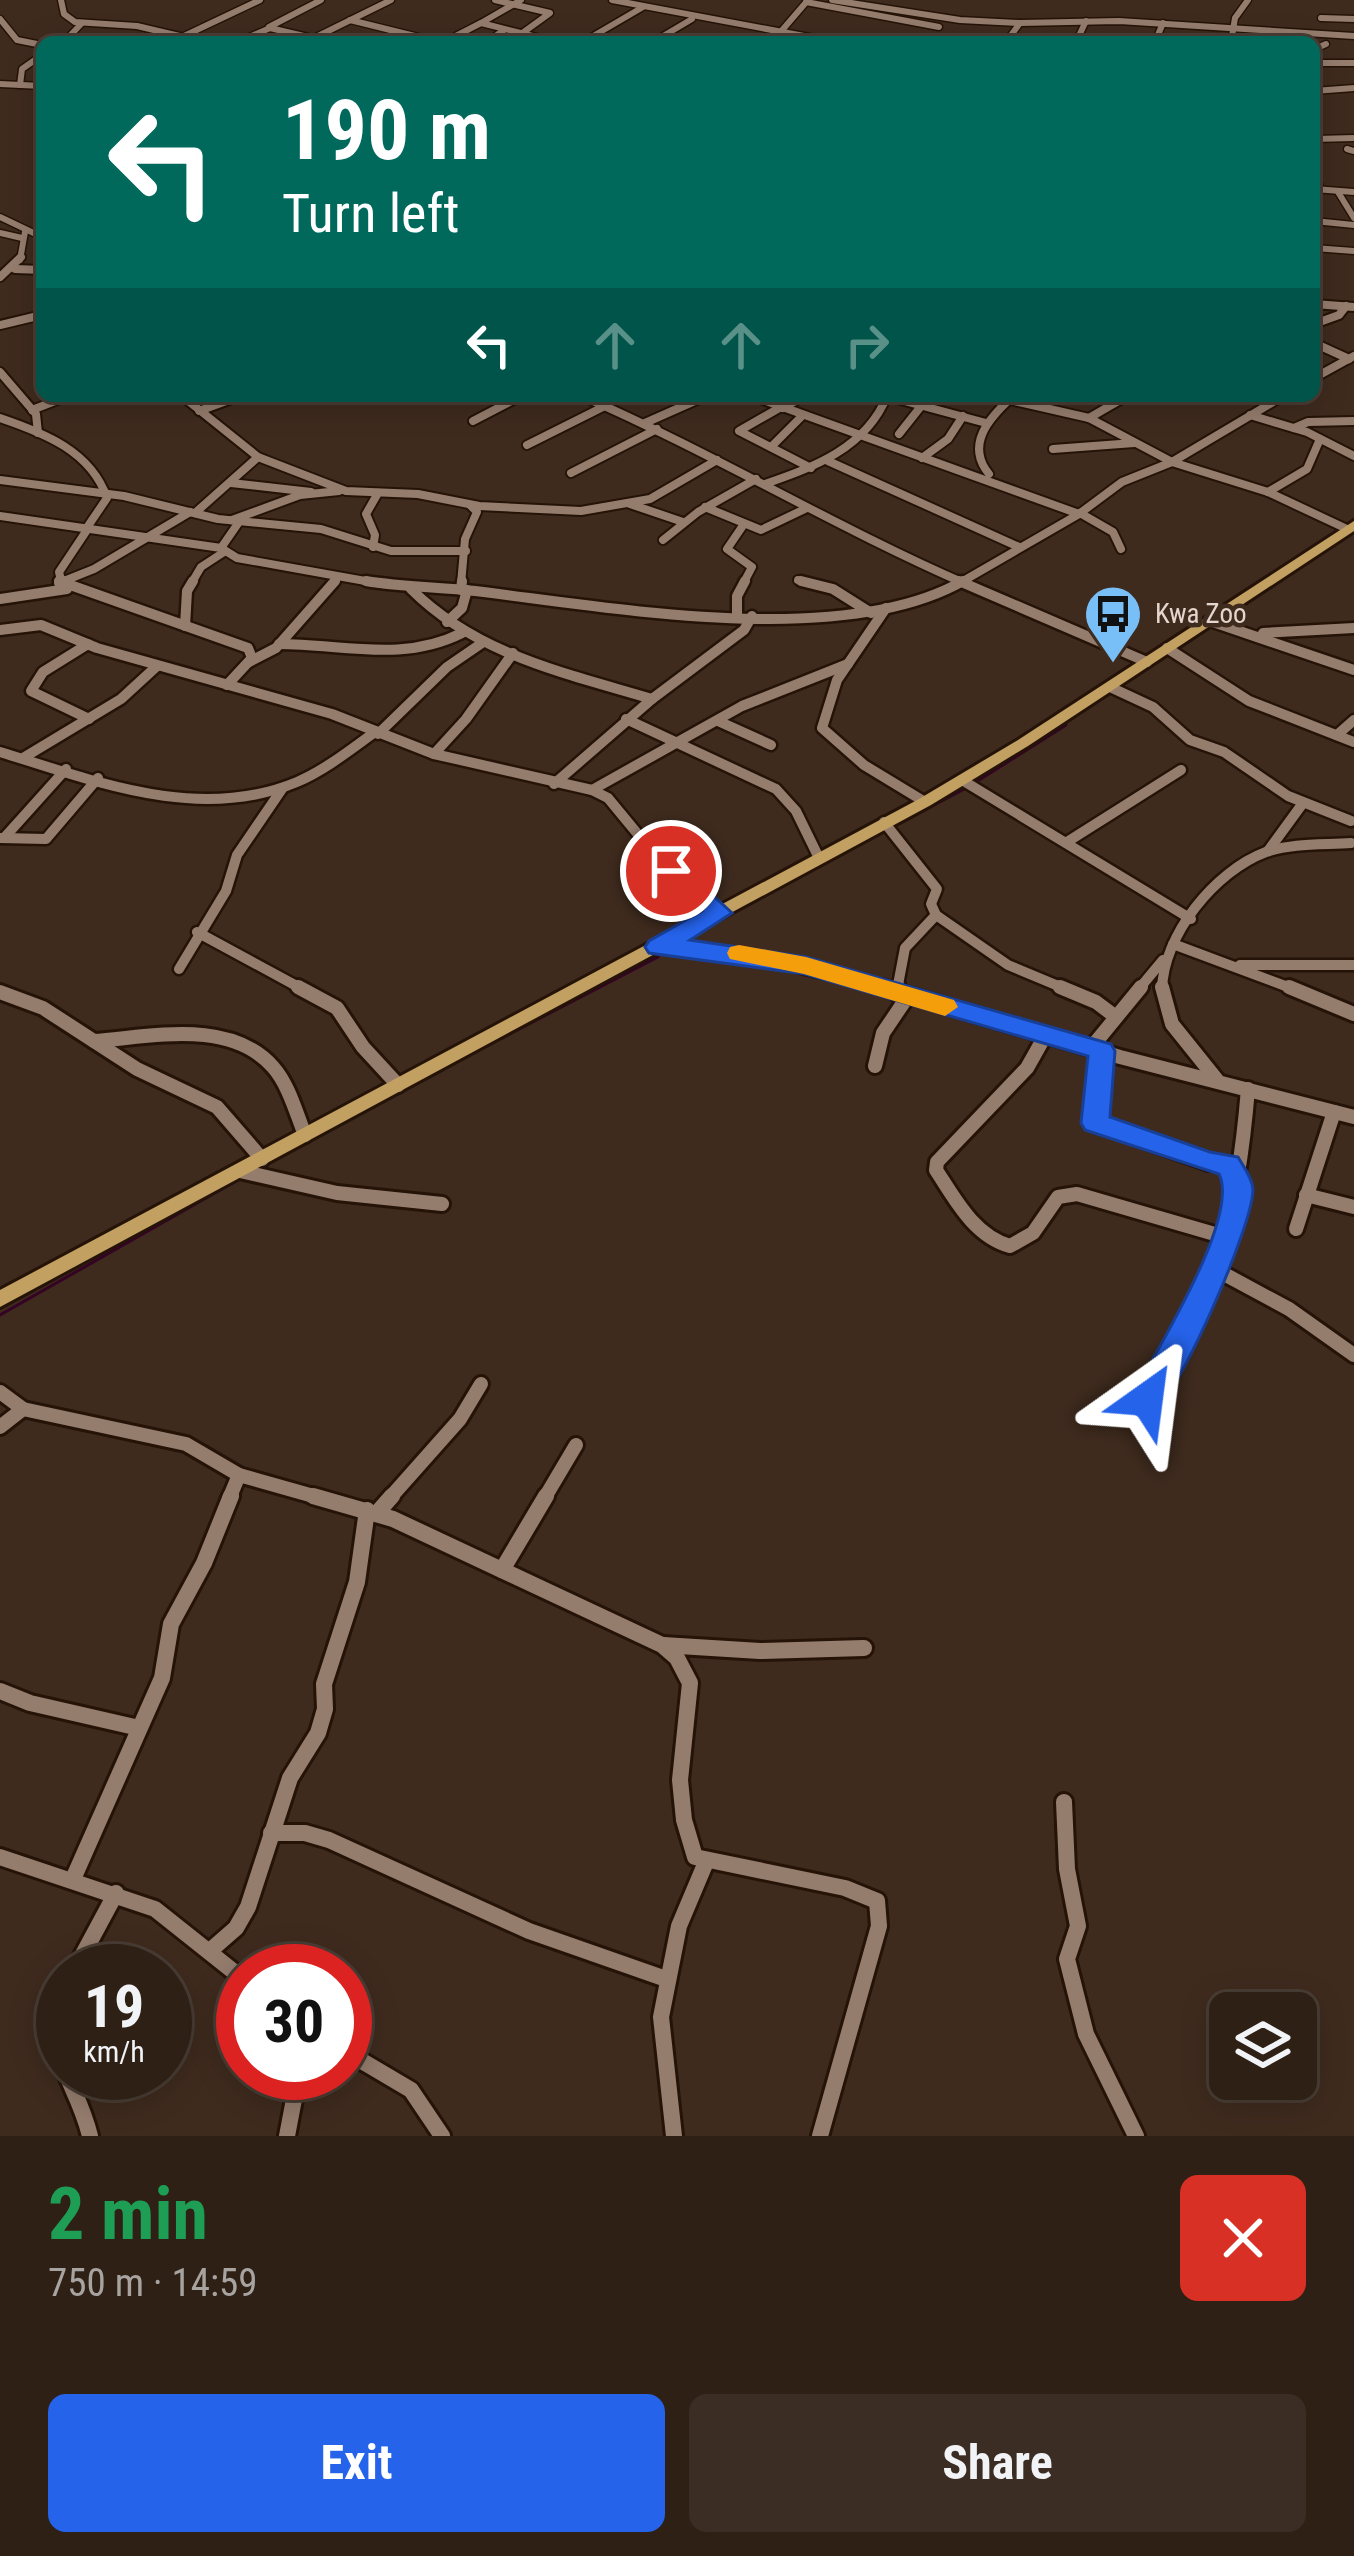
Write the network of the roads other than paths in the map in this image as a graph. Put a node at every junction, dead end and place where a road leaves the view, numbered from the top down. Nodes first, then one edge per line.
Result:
1 (61, 0) edge
2 (260, 0) edge
3 (322, 0) edge
4 (391, 0) edge
5 (495, 0) edge
6 (612, 0) edge
7 (832, 0) edge
8 (1249, 0) edge
9 (807, 1) edge
10 (517, 2) edge
11 (643, 7) junction
12 (693, 18) junction
13 (944, 18) junction
14 (1321, 18) dead end
15 (1354, 19) edge
16 (350, 20) junction
17 (1086, 22) junction
18 (82, 23) junction
19 (482, 23) junction
20 (1020, 23) junction
21 (1163, 23) junction
22 (2, 25) edge
23 (270, 28) junction
24 (781, 28) junction
25 (504, 29) junction
26 (521, 34) junction
27 (1201, 34) dead end
28 (1234, 35) edge
29 (70, 36) edge
30 (179, 36) edge
31 (185, 36) edge
32 (252, 36) edge
33 (305, 36) edge
34 (318, 36) edge
35 (416, 36) edge
36 (454, 36) edge
37 (495, 36) edge
38 (518, 36) edge
39 (530, 36) edge
40 (593, 36) edge
41 (663, 36) edge
42 (776, 36) edge
43 (812, 36) edge
44 (1010, 36) edge
45 (1079, 36) edge
46 (1158, 36) edge
47 (1354, 36) edge
48 (36, 44) edge
49 (1326, 44) dead end
50 (1320, 47) edge
51 (36, 59) edge
52 (1320, 63) edge
53 (1354, 63) edge
54 (0, 84) edge
55 (20, 85) junction
56 (36, 86) edge
57 (1354, 88) edge
58 (1320, 91) edge
59 (1354, 138) edge
60 (1320, 139) edge
61 (1320, 190) edge
62 (1339, 192) junction
63 (1354, 192) edge
64 (0, 218) edge
65 (1320, 221) edge
66 (1327, 222) junction
67 (1354, 222) edge
68 (0, 233) edge
69 (23, 235) junction
70 (36, 236) edge
71 (1320, 246) edge
72 (1320, 249) edge
73 (1354, 251) edge
74 (15, 269) junction
75 (36, 270) edge
76 (0, 277) edge
77 (1320, 304) edge
78 (1350, 307) edge
79 (0, 314) edge
80 (36, 318) edge
81 (1320, 322) edge
82 (5, 324) edge
83 (1320, 345) edge
84 (1352, 357) edge
85 (0, 372) edge
86 (1320, 375) edge
87 (53, 402) edge
88 (189, 402) edge
89 (224, 402) edge
90 (507, 402) edge
91 (605, 402) edge
92 (609, 402) edge
93 (692, 402) edge
94 (767, 402) edge
95 (793, 402) edge
96 (884, 402) edge
97 (914, 402) edge
98 (1007, 402) edge
99 (1031, 402) edge
100 (1060, 402) edge
101 (1117, 402) edge
102 (1268, 402) edge
103 (922, 405) junction
104 (1055, 407) junction
105 (782, 408) junction
106 (32, 410) junction
107 (199, 411) junction
108 (803, 415) junction
109 (1250, 415) junction
110 (964, 416) junction
111 (0, 418) edge
112 (1089, 418) junction
113 (1354, 421) edge
114 (473, 422) dead end
115 (645, 423) junction
116 (986, 423) junction
117 (1294, 428) junction
118 (658, 429) junction
119 (38, 434) junction
120 (898, 434) dead end
121 (856, 436) junction
122 (1319, 439) junction
123 (1135, 443) junction
124 (527, 446) dead end
125 (772, 446) junction
126 (1053, 449) dead end
127 (1354, 456) edge
128 (258, 457) junction
129 (922, 458) junction
130 (717, 460) junction
131 (828, 461) junction
132 (1172, 462) junction
133 (812, 468) junction
134 (572, 473) dead end
135 (996, 479) junction
136 (0, 480) edge
137 (760, 482) junction
138 (231, 483) junction
139 (346, 491) junction
140 (1268, 492) junction
141 (106, 493) junction
142 (312, 493) junction
143 (378, 494) junction
144 (628, 504) junction
145 (470, 505) junction
146 (705, 508) junction
147 (807, 508) junction
148 (193, 513) junction
149 (1079, 514) junction
150 (0, 517) edge
151 (235, 521) junction
152 (683, 522) junction
153 (744, 524) junction
154 (1350, 527) edge
155 (86, 530) junction
156 (143, 538) junction
157 (663, 540) dead end
158 (373, 547) junction
159 (1019, 547) junction
160 (1121, 549) dead end
161 (222, 550) junction
162 (466, 551) junction
163 (338, 577) junction
164 (798, 580) dead end
165 (963, 580) junction
166 (63, 586) junction
167 (411, 589) junction
168 (464, 590) junction
169 (0, 599) edge
170 (886, 608) junction
171 (871, 613) junction
172 (737, 614) junction
173 (752, 616) junction
174 (1210, 621) junction
175 (447, 622) junction
176 (185, 626) junction
177 (1354, 628) edge
178 (0, 630) edge
179 (462, 633) junction
180 (1256, 634) junction
181 (482, 643) junction
182 (88, 644) junction
183 (279, 644) junction
184 (1167, 648) junction
185 (513, 653) junction
186 (249, 662) junction
187 (1147, 662) junction
188 (848, 664) junction
189 (157, 666) junction
190 (1354, 670) edge
191 (227, 685) junction
192 (1110, 687) junction
193 (652, 699) junction
194 (89, 719) junction
195 (626, 719) junction
196 (1354, 720) edge
197 (718, 721) junction
198 (376, 733) junction
199 (1336, 735) junction
200 (676, 742) junction
201 (1354, 742) edge
202 (771, 745) dead end
203 (0, 752) edge
204 (434, 754) junction
205 (22, 758) junction
206 (65, 769) junction
207 (1181, 770) dead end
208 (98, 778) junction
209 (962, 780) junction
210 (554, 784) junction
211 (282, 788) junction
212 (592, 790) junction
213 (925, 802) junction
214 (1303, 803) junction
215 (884, 822) junction
216 (1352, 823) edge
217 (2, 838) edge
218 (1067, 842) junction
219 (1353, 846) edge
220 (1268, 851) junction
221 (819, 858) junction
222 (719, 913) junction
223 (936, 915) junction
224 (1191, 919) junction
225 (197, 932) junction
226 (1173, 944) junction
227 (658, 947) junction
228 (1163, 959) junction
229 (1233, 965) junction
230 (1354, 965) edge
231 (179, 969) dead end
232 (0, 992) edge
233 (903, 995) junction
234 (1354, 1014) edge
235 (1116, 1017) junction
236 (1045, 1036) junction
237 (89, 1041) junction
238 (1097, 1049) junction
239 (875, 1066) dead end
240 (1217, 1081) junction
241 (398, 1084) junction
242 (1248, 1089) junction
243 (1334, 1112) junction
244 (1354, 1117) edge
245 (304, 1135) junction
246 (262, 1160) junction
247 (240, 1171) junction
248 (1239, 1186) junction
249 (1306, 1195) junction
250 (442, 1204) dead end
251 (1354, 1207) edge
252 (1296, 1228) dead end
253 (1225, 1238) junction
254 (1213, 1268) junction
255 (0, 1299) edge
256 (1354, 1354) edge
257 (481, 1384) dead end
258 (0, 1391) edge
259 (1147, 1399) dead end
260 (23, 1409) junction
261 (0, 1427) edge
262 (576, 1445) dead end
263 (238, 1475) junction
264 (372, 1512) junction
265 (502, 1570) junction
266 (662, 1645) junction
267 (864, 1648) dead end
268 (0, 1691) edge
269 (139, 1728) junction
270 (1064, 1802) dead end
271 (271, 1833) junction
272 (0, 1857) edge
273 (706, 1862) junction
274 (73, 1879) junction
275 (116, 1893) junction
276 (89, 1944) edge
277 (212, 1949) junction
278 (216, 1953) edge
279 (666, 1979) junction
280 (372, 2067) edge
281 (81, 2100) edge
282 (294, 2100) edge
283 (90, 2136) edge
284 (287, 2136) edge
285 (442, 2136) edge
286 (674, 2136) edge
287 (820, 2136) edge
288 (1136, 2136) edge

1 - 18 street
2 - 31 street
3 - 23 street
4 - 16 street
5 - 10 street
6 - 11 street
7 - 13 street
8 - 28 street
9 - 13 street
9 - 24 street
10 - 19 street
10 - 26 street
11 - 12 street
11 - 40 street
12 - 24 street
12 - 41 street
13 - 20 street
14 - 15 street
16 - 34 street
16 - 35 street
17 - 20 street
17 - 21 street
17 - 45 street
18 - 29 street
18 - 30 street
19 - 25 street
19 - 36 street
20 - 44 street
21 - 28 street
21 - 46 street
22 - 48 street
23 - 32 street
23 - 33 street
24 - 42 street
24 - 43 street
25 - 26 street
25 - 37 street
26 - 38 street
26 - 39 street
27 - 28 street
28 - 47 street
49 - 50 street
51 - 55 street
52 - 53 street
54 - 55 street
55 - 56 street
57 - 58 street
59 - 60 street
61 - 62 street
62 - 63 street
62 - 67 street
64 - 69 street
65 - 66 street
66 - 67 street
66 - 71 street
68 - 69 street
69 - 70 street
69 - 74 street
72 - 73 street
74 - 75 street
74 - 76 street
77 - 78 street
78 - 81 street
79 - 82 street
80 - 82 street
83 - 84 street
84 - 86 street
85 - 106 street
87 - 106 street
88 - 107 street
89 - 107 street
90 - 114 street
91 - 124 street
92 - 115 street
93 - 115 street
94 - 105 street
95 - 105 street
96 - 121 street
97 - 103 street
98 - 116 street
99 - 104 street
100 - 104 street
101 - 112 street
102 - 109 street
103 - 110 street
103 - 120 street
104 - 112 street
105 - 108 street
105 - 125 street
106 - 119 street
107 - 128 street
108 - 121 street
108 - 125 street
109 - 117 street
109 - 132 street
110 - 116 street
110 - 129 street
111 - 119 street
112 - 123 street
113 - 117 street
115 - 118 street
116 - 135 street
117 - 122 street
118 - 130 street
118 - 134 street
119 - 141 street
121 - 129 street
121 - 131 street
122 - 127 street
122 - 140 street
123 - 126 street
123 - 132 street
125 - 133 street
128 - 138 street
128 - 139 street
129 - 135 street
130 - 137 street
130 - 144 street
131 - 133 street
131 - 159 street
132 - 140 street
132 - 149 street
133 - 137 street
135 - 149 street
136 - 141 street
137 - 146 street
137 - 147 street
138 - 142 street
138 - 148 street
139 - 142 street
139 - 143 street
140 - 154 street
141 - 148 street
141 - 155 street
142 - 151 street
143 - 145 street
143 - 158 street
144 - 145 street
144 - 152 street
145 - 162 street
146 - 152 street
146 - 153 street
147 - 153 street
147 - 165 street
148 - 151 street
148 - 156 street
149 - 159 street
149 - 160 street
150 - 155 street
151 - 158 street
151 - 161 street
152 - 157 street
153 - 172 street
154 - 174 main road
155 - 156 street
155 - 166 street
156 - 161 street
156 - 166 street
158 - 162 street
159 - 165 street
161 - 163 street
161 - 176 street
162 - 168 street
163 - 167 street
163 - 183 street
164 - 171 street
165 - 170 street
165 - 187 street
166 - 169 street
166 - 176 street
167 - 168 street
167 - 175 street
168 - 172 street
168 - 175 street
170 - 171 street
170 - 188 street
171 - 173 street
172 - 173 street
173 - 193 street
174 - 180 street
174 - 184 main road
175 - 179 street
176 - 186 street
177 - 180 street
178 - 182 street
179 - 181 street
179 - 183 street
180 - 190 street
181 - 185 street
181 - 198 street
182 - 189 street
182 - 194 street
183 - 186 street
184 - 187 main road
184 - 199 street
185 - 193 street
185 - 204 street
186 - 191 street
187 - 192 main road
188 - 197 street
188 - 213 street
189 - 191 street
189 - 194 street
191 - 198 street
192 - 209 main road
192 - 214 street
193 - 195 street
194 - 205 street
195 - 200 street
195 - 210 street
196 - 199 street
197 - 200 street
197 - 202 street
198 - 204 street
198 - 211 street
199 - 201 street
200 - 212 street
200 - 221 street
203 - 205 street
204 - 210 street
205 - 206 street
206 - 208 street
206 - 217 street
207 - 218 street
208 - 211 street
208 - 217 street
209 - 213 main road
209 - 218 street
210 - 212 street
211 - 225 street
212 - 222 street
213 - 215 main road
214 - 216 street
214 - 220 street
215 - 221 main road
215 - 223 street
216 - 219 street
218 - 224 street
219 - 220 street
220 - 224 street
221 - 222 main road
222 - 227 main road
223 - 233 street
223 - 235 street
224 - 226 street
225 - 231 street
225 - 241 street
226 - 228 street
226 - 229 street
227 - 233 street
227 - 241 main road
228 - 235 street
228 - 240 street
229 - 230 street
229 - 234 street
232 - 237 street
233 - 236 street
233 - 239 street
235 - 238 street
236 - 238 street
236 - 253 street
237 - 245 street
237 - 246 street
238 - 240 street
238 - 248 street
240 - 242 street
241 - 245 main road
242 - 243 street
242 - 248 street
243 - 244 street
243 - 249 street
245 - 246 main road
246 - 247 main road
247 - 250 street
247 - 255 main road
248 - 253 street
249 - 251 street
249 - 252 street
253 - 254 street
254 - 256 street
254 - 259 street
257 - 264 street
258 - 260 street
260 - 261 street
260 - 263 street
262 - 265 street
263 - 264 street
263 - 269 street
264 - 265 street
264 - 271 street
265 - 266 street
266 - 267 street
266 - 273 street
268 - 269 street
269 - 274 street
270 - 288 street
271 - 277 street
271 - 279 street
272 - 274 street
273 - 279 street
273 - 287 street
274 - 275 street
275 - 276 street
275 - 277 street
277 - 278 street
279 - 286 street
280 - 285 street
281 - 283 street
282 - 284 street

